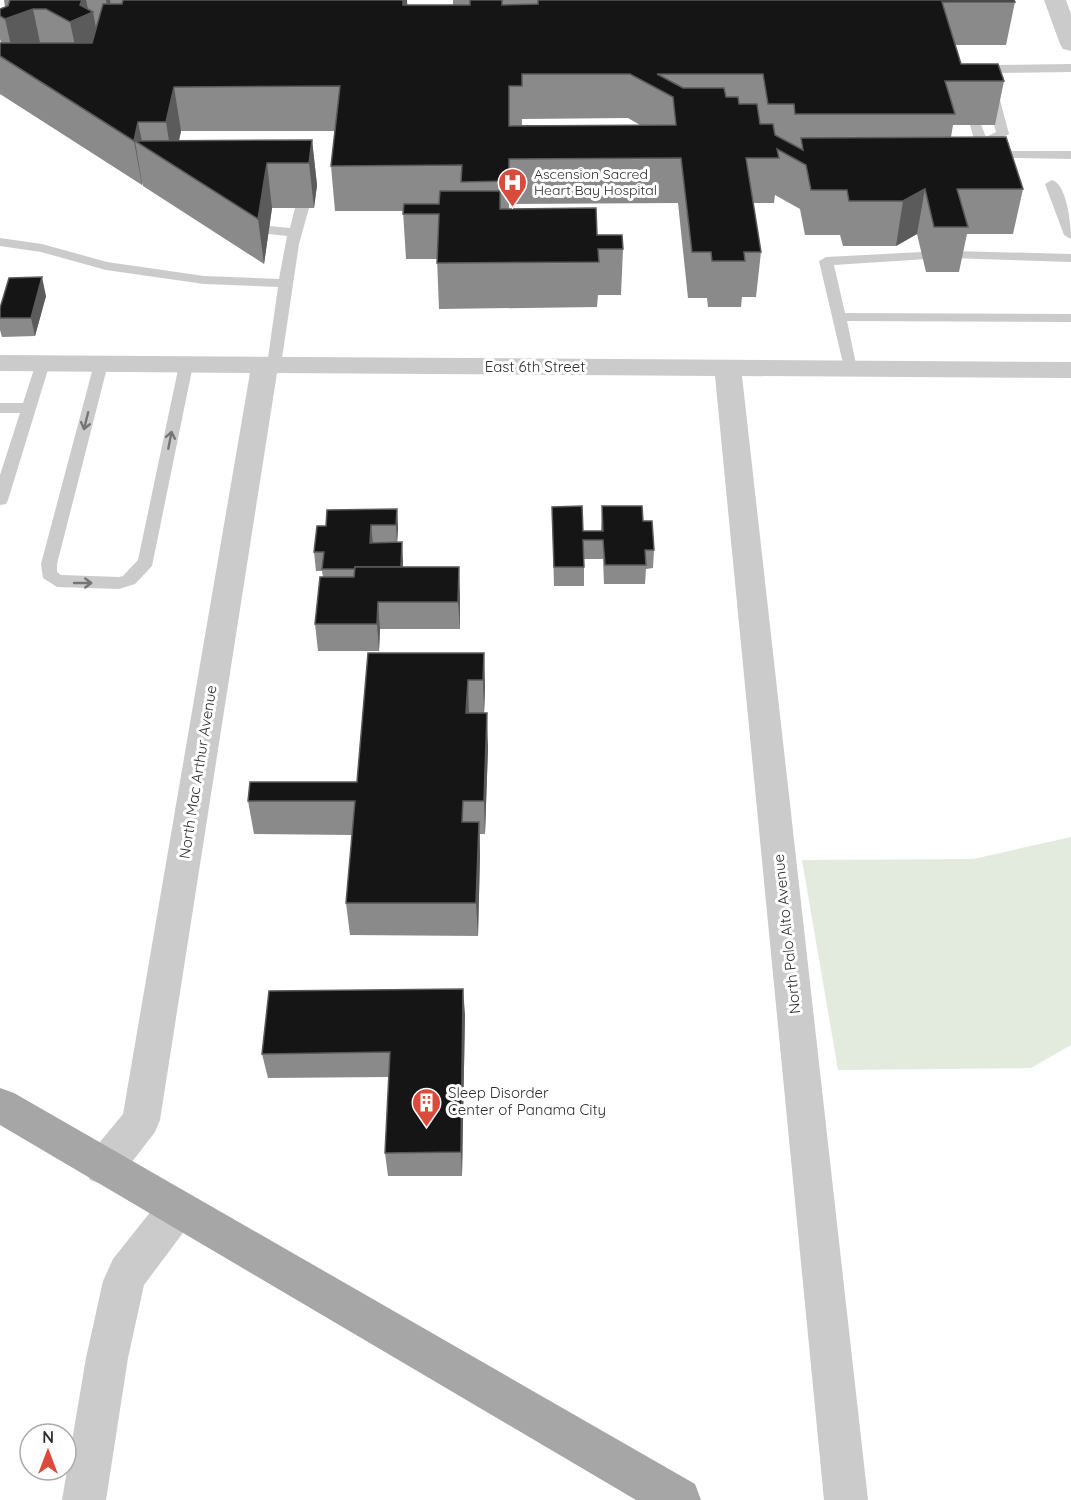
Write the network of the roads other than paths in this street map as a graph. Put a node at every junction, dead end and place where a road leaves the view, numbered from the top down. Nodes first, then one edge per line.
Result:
1 (1055, 0) edge
2 (1071, 44) edge
3 (1071, 68) edge
4 (964, 81) edge
5 (975, 92) edge
6 (976, 125) dead end
7 (981, 144) junction
8 (1071, 155) edge
9 (1052, 184) dead end
10 (302, 208) dead end
11 (269, 230) dead end
12 (294, 232) junction
13 (1071, 235) edge
14 (0, 242) edge
15 (954, 255) edge
16 (922, 256) dead end
17 (1071, 258) edge
18 (285, 283) junction
19 (838, 317) junction
20 (1071, 318) edge
21 (0, 363) edge
22 (43, 363) junction
23 (100, 364) junction
24 (186, 365) junction
25 (270, 365) junction
26 (728, 368) junction
27 (850, 369) junction
28 (1071, 370) edge
29 (0, 408) edge
30 (29, 408) junction
31 (7, 456) edge
32 (0, 500) edge
33 (0, 1105) edge
34 (104, 1167) junction
35 (177, 1209) junction
36 (84, 1500) edge
37 (679, 1500) edge
38 (846, 1500) edge

1 - 2 street
3 - 4 lane
5 - 7 lane
6 - 7 lane
7 - 8 lane
9 - 13 lane
10 - 12 lane, North Mac Arthur Avenue
11 - 12 lane
12 - 18 lane, North Mac Arthur Avenue
14 - 18 lane
15 - 17 lane
16 - 19 lane
18 - 25 lane, North Mac Arthur Avenue
19 - 20 lane
19 - 27 lane
21 - 22 street, East 6th Street
22 - 23 street, East 6th Street
22 - 30 lane
23 - 24 street, East 6th Street
23 -> 24 lane
24 - 25 street, East 6th Street
25 - 26 street, East 6th Street
25 - 34 street, North Mac Arthur Avenue
26 - 27 street, East 6th Street
26 - 38 street, North Palo Alto Avenue
27 - 28 street, East 6th Street
29 - 30 lane
30 - 31 lane
31 - 32 lane
33 - 34 main road
34 - 35 main road
35 - 36 street
35 - 37 main road

